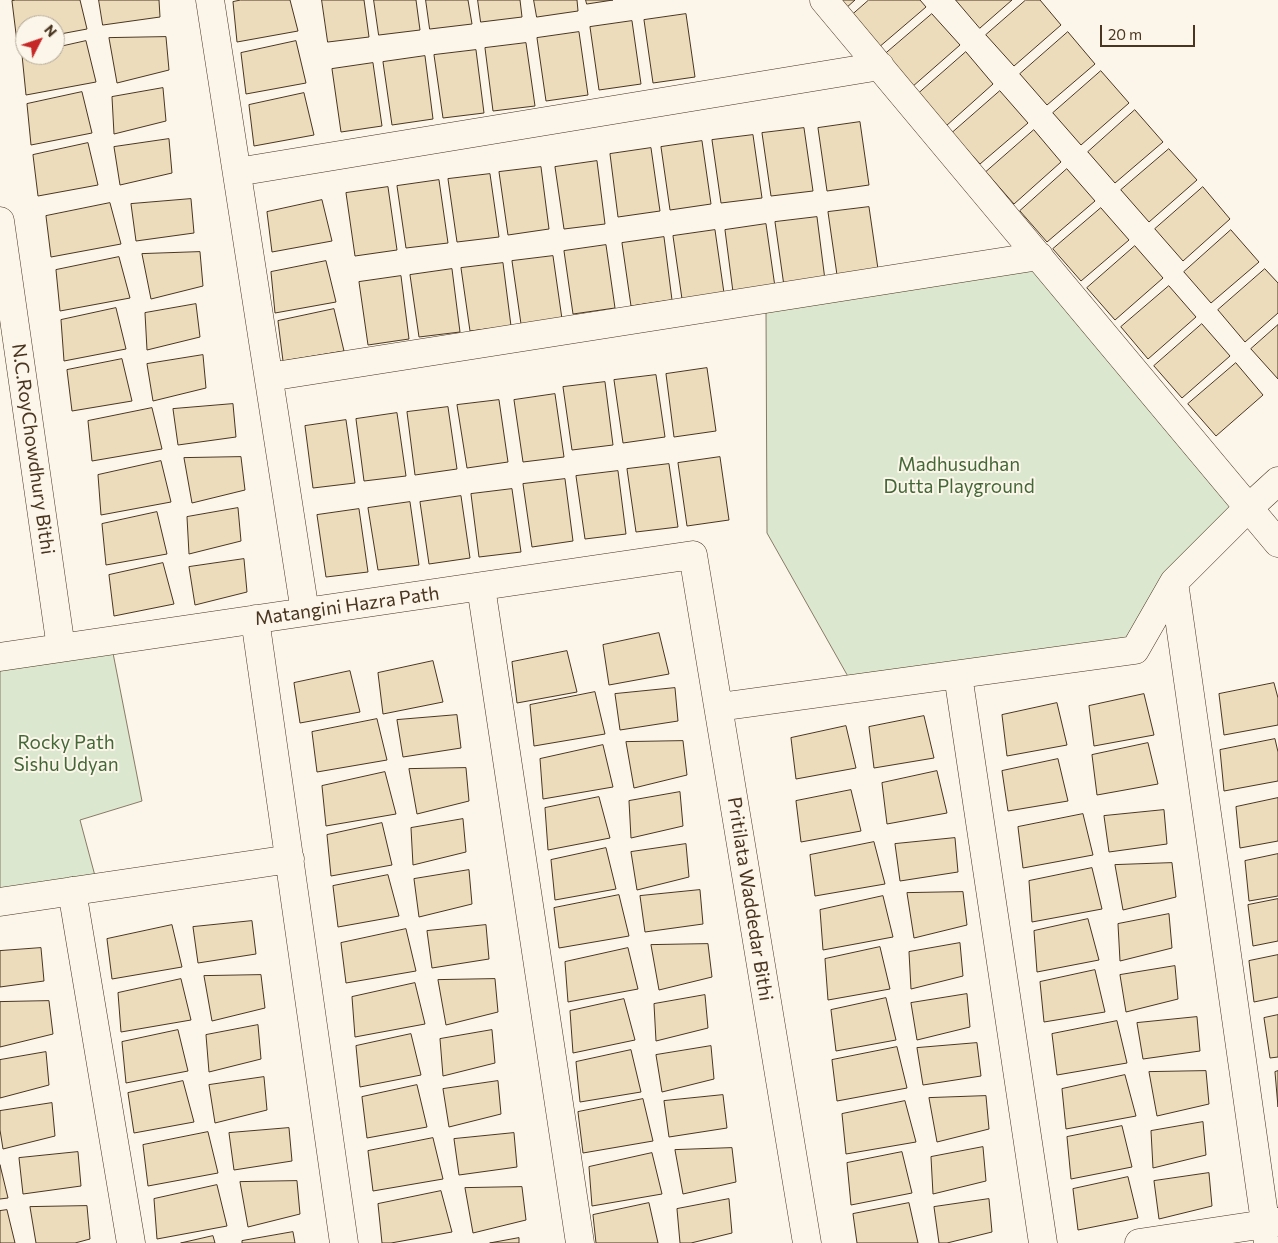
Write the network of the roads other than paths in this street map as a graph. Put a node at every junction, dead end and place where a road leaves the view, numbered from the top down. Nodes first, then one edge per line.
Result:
1 (210, 0) edge
2 (824, 0) edge
3 (880, 66) junction
4 (237, 172) junction
5 (0, 221) edge
6 (1039, 256) junction
7 (268, 377) junction
8 (1278, 481) edge
9 (1248, 508) junction
10 (1278, 543) edge
11 (693, 555) joint
12 (1174, 582) junction
13 (481, 587) junction
14 (305, 612) junction
15 (255, 619) junction
16 (61, 648) junction
17 (0, 657) edge
18 (958, 675) junction
19 (719, 707) junction
20 (290, 859) junction
21 (72, 891) junction
22 (0, 902) edge
23 (1270, 1230) edge
24 (131, 1243) edge
25 (344, 1243) edge
26 (580, 1243) edge
27 (807, 1243) edge
28 (1044, 1243) edge
29 (1139, 1243) edge

1 - 4 street
2 - 3 street
3 - 4 street
3 - 6 street
4 - 7 street
5 - 16 street, N.C.RoyChowdhury Bithi
6 - 7 street
6 - 9 street
7 - 14 street
8 - 9 street
9 - 10 street
9 - 12 street
11 - 13 street, Matangini Hazra Path
11 - 19 street, Pritilata Waddedar Bithi
12 - 18 street
12 - 23 street
13 - 14 street, Matangini Hazra Path
13 - 26 street
14 - 15 street, Matangini Hazra Path
15 - 16 street, Matangini Hazra Path
15 - 20 street
16 - 17 street, Matangini Hazra Path
18 - 19 street
18 - 28 street
19 - 27 street, Pritilata Waddedar Bithi
20 - 21 street
20 - 25 street
21 - 22 street
21 - 24 street
23 - 29 street

